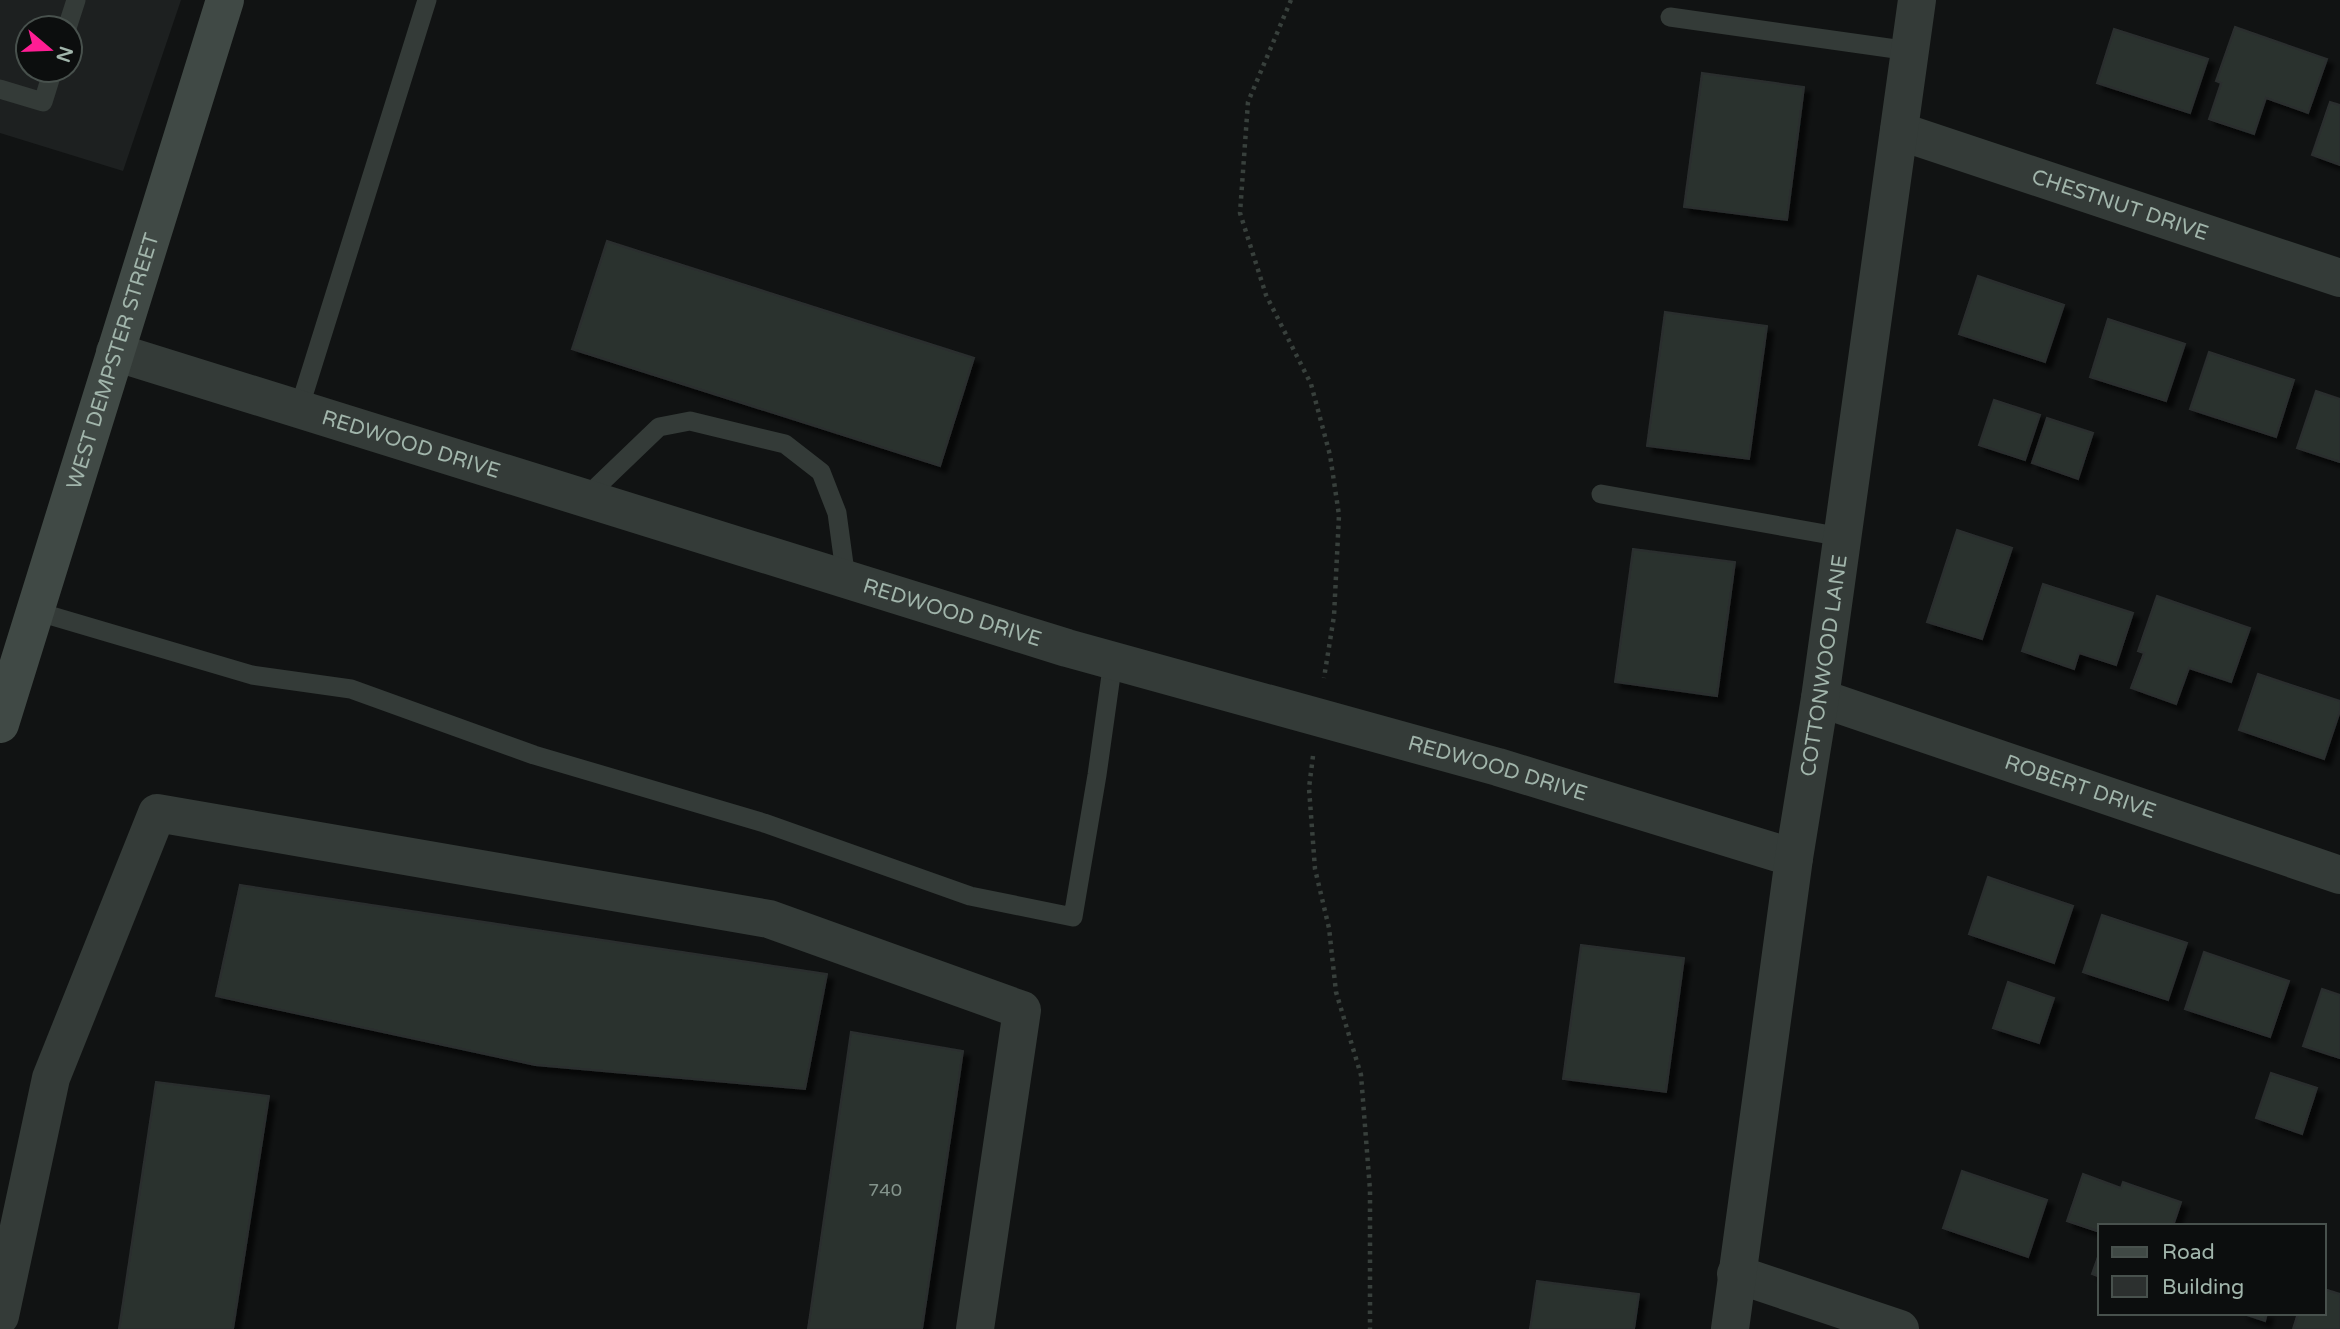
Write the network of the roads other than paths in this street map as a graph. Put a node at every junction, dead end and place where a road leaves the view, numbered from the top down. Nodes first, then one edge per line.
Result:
1 (225, 0) edge
2 (427, 0) edge
3 (1917, 0) edge
4 (1670, 17) dead end
5 (1910, 51) junction
6 (49, 84) edge
7 (0, 89) edge
8 (1899, 131) junction
9 (2340, 278) edge
10 (115, 352) junction
11 (299, 409) junction
12 (1601, 494) dead end
13 (585, 498) junction
14 (1842, 537) junction
15 (846, 579) junction
16 (35, 611) junction
17 (1113, 661) junction
18 (1820, 698) junction
19 (0, 724) edge
20 (1794, 858) junction
21 (2340, 875) edge
22 (1736, 1274) junction
23 (0, 1315) edge
24 (975, 1329) edge
25 (1730, 1329) edge
26 (1900, 1329) edge

1 - 10 main road, WEST DEMPSTER STREET
2 - 11 lane
3 - 5 street, COTTONWOOD LANE
4 - 5 lane
5 - 8 street, COTTONWOOD LANE
6 - 7 lane
8 - 9 street, CHESTNUT DRIVE
8 - 14 street, COTTONWOOD LANE
10 - 11 street, REDWOOD DRIVE
10 - 16 main road, WEST DEMPSTER STREET
11 - 13 street, REDWOOD DRIVE
12 - 14 lane
13 - 15 street, REDWOOD DRIVE
13 - 15 lane
14 - 18 street, COTTONWOOD LANE
15 - 17 street, REDWOOD DRIVE
16 - 17 lane
16 - 19 main road, WEST DEMPSTER STREET
17 - 20 street, REDWOOD DRIVE
18 - 20 street, COTTONWOOD LANE
18 - 21 street, ROBERT DRIVE
20 - 22 street, COTTONWOOD LANE
22 - 25 street, COTTONWOOD LANE
22 - 26 street
23 - 24 street

